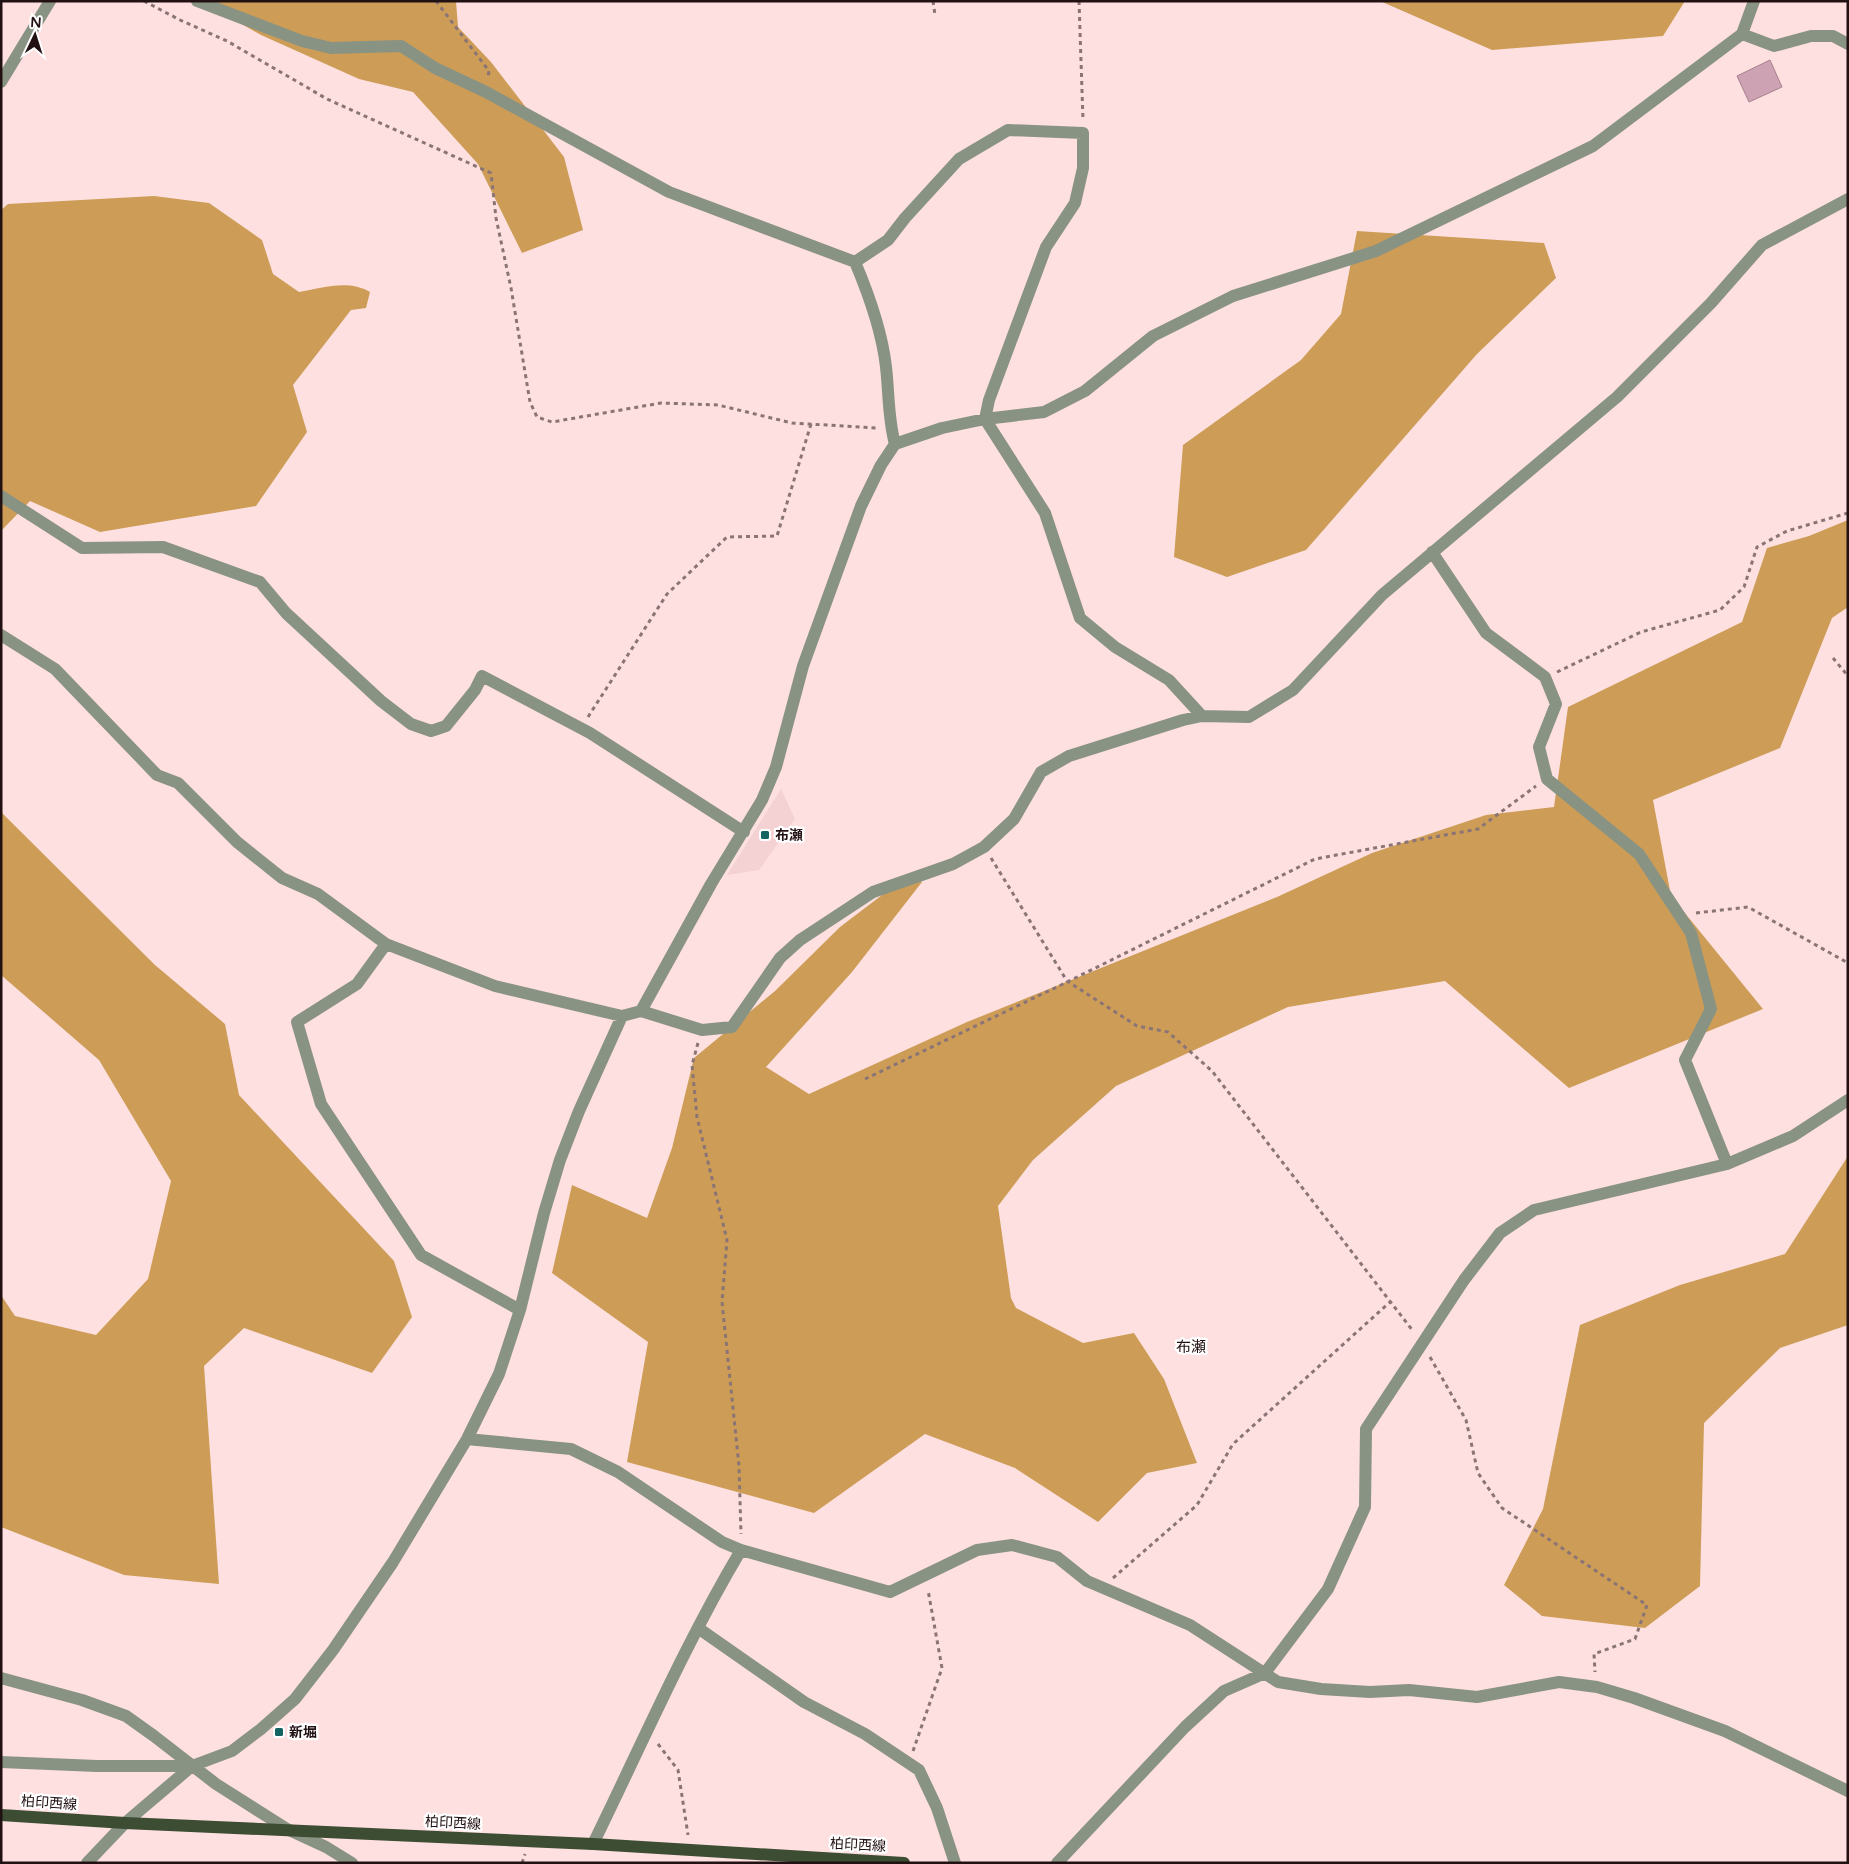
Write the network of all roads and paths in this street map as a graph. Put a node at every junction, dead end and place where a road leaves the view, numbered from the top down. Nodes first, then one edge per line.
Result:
1 (50, 1) edge
2 (144, 1) edge
3 (197, 1) edge
4 (436, 1) edge
5 (933, 1) edge
6 (1079, 1) edge
7 (1754, 1) edge
8 (935, 15) dead end
9 (1742, 34) junction
10 (1848, 44) edge
11 (1, 82) edge
12 (486, 92) junction
13 (1083, 133) junction
14 (1848, 199) edge
15 (855, 262) junction
16 (985, 419) junction
17 (811, 424) junction
18 (890, 428) junction
19 (895, 444) junction
20 (1, 496) edge
21 (1848, 512) edge
22 (1432, 552) junction
23 (1, 635) edge
24 (1833, 658) dead end
25 (1848, 676) edge
26 (1545, 677) junction
27 (1202, 716) junction
28 (581, 728) junction
29 (1547, 779) junction
30 (744, 832) junction
31 (984, 847) junction
32 (1679, 915) junction
33 (386, 944) junction
34 (1848, 962) edge
35 (1068, 981) junction
36 (640, 1011) junction
37 (622, 1016) junction
38 (702, 1030) junction
39 (865, 1079) dead end
40 (1848, 1100) edge
41 (1726, 1164) junction
42 (1390, 1302) junction
43 (520, 1310) junction
44 (1423, 1344) junction
45 (467, 1440) junction
46 (741, 1550) junction
47 (925, 1575) junction
48 (1102, 1588) junction
49 (698, 1628) junction
50 (1265, 1672) junction
51 (1, 1678) edge
52 (1596, 1687) junction
53 (647, 1732) junction
54 (1, 1762) edge
55 (909, 1763) junction
56 (192, 1766) junction
57 (1848, 1791) edge
58 (1, 1815) edge
59 (125, 1823) junction
60 (287, 1829) junction
61 (593, 1844) junction
62 (690, 1850) junction
63 (88, 1863) edge
64 (352, 1863) edge
65 (904, 1863) edge
66 (955, 1863) edge
67 (1057, 1863) edge

1 - 11 street
2 - 17 path
3 - 12 street
4 - 12 path
5 - 8 path
6 - 13 path
7 - 9 street
9 - 10 street
9 - 16 street
12 - 15 street
13 - 15 street
13 - 16 street
14 - 22 street
15 - 18 street
16 - 19 street
16 - 27 street
17 - 18 path
17 - 28 path
18 - 19 street
19 - 30 street
20 - 28 street
21 - 26 path
22 - 26 street
22 - 27 street
23 - 33 street
24 - 25 path
26 - 29 street
27 - 31 street
28 - 30 street
29 - 32 street
29 - 35 path
30 - 36 street
31 - 35 path
31 - 38 street
32 - 34 path
32 - 41 street
33 - 37 street
33 - 43 street
35 - 39 path
35 - 42 path
36 - 37 street
36 - 38 street
37 - 43 street
38 - 46 path
40 - 41 street
41 - 44 street
42 - 44 path
42 - 48 path
43 - 45 street
44 - 50 street
44 - 52 path
45 - 46 street
45 - 56 street
46 - 47 street
46 - 49 street
47 - 48 street
47 - 55 path
48 - 50 street
49 - 53 street
49 - 55 street
50 - 52 street
50 - 67 street
51 - 56 street
52 - 57 street
53 - 61 street
53 - 62 path
54 - 56 street
55 - 66 street
56 - 59 street
56 - 60 street
58 - 59 main road, 柏印西線
59 - 60 main road, 柏印西線
59 - 63 street
60 - 61 main road, 柏印西線
60 - 64 street
61 - 62 main road, 柏印西線
62 - 65 main road, 柏印西線

